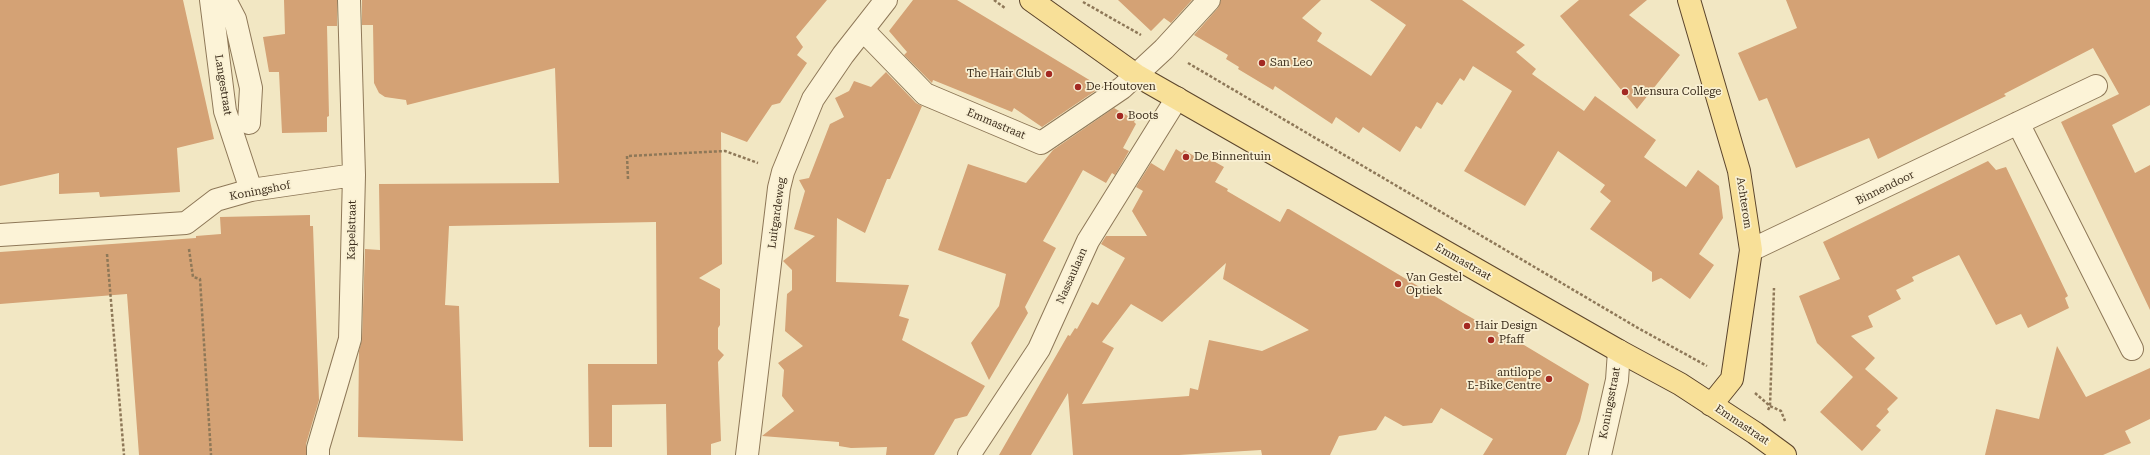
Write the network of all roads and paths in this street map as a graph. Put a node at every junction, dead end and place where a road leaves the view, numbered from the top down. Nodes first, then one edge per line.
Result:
1 (211, 0) edge
2 (225, 0) edge
3 (349, 0) edge
4 (886, 0) edge
5 (1031, 0) edge
6 (1080, 0) edge
7 (1209, 0) edge
8 (1689, 0) edge
9 (863, 30) junction
10 (1164, 49) junction
11 (1136, 75) junction
12 (2096, 86) dead end
13 (1177, 98) junction
14 (249, 123) dead end
15 (2018, 123) junction
16 (783, 172) junction
17 (354, 175) junction
18 (628, 179) dead end
19 (251, 190) junction
20 (102, 227) junction
21 (0, 235) edge
22 (1751, 250) junction
23 (190, 256) dead end
24 (2132, 349) dead end
25 (1619, 351) junction
26 (1732, 379) junction
27 (1711, 405) junction
28 (1786, 423) dead end
29 (124, 455) edge
30 (211, 455) edge
31 (318, 455) edge
32 (747, 455) edge
33 (969, 455) edge
34 (1600, 455) edge
35 (1785, 455) edge

1 - 19 street, Langestraat
2 - 14 street
3 - 17 street, Kapelstraat
4 - 9 street, Luitgardeweg
5 - 11 main road, Emmastraat
6 - 10 path
7 - 10 street
8 - 22 main road, Achterom
9 - 11 street, Emmastraat
9 - 16 street, Luitgardeweg
10 - 11 street
10 - 26 path
11 - 13 main road, Emmastraat
12 - 15 street, Binnendoor
13 - 25 main road, Emmastraat
13 - 33 street, Nassaulaan
15 - 22 street, Binnendoor
15 - 24 street
16 - 18 path
16 - 32 street, Luitgardeweg
17 - 19 street, Koningshof
17 - 31 street, Kapelstraat
19 - 20 street, Koningshof
20 - 21 street, Koningshof
20 - 29 path
22 - 26 main road, Achterom
23 - 30 path
25 - 27 main road, Emmastraat
25 - 34 street, Koningsstraat
26 - 27 main road
26 - 28 path
27 - 35 main road, Emmastraat

